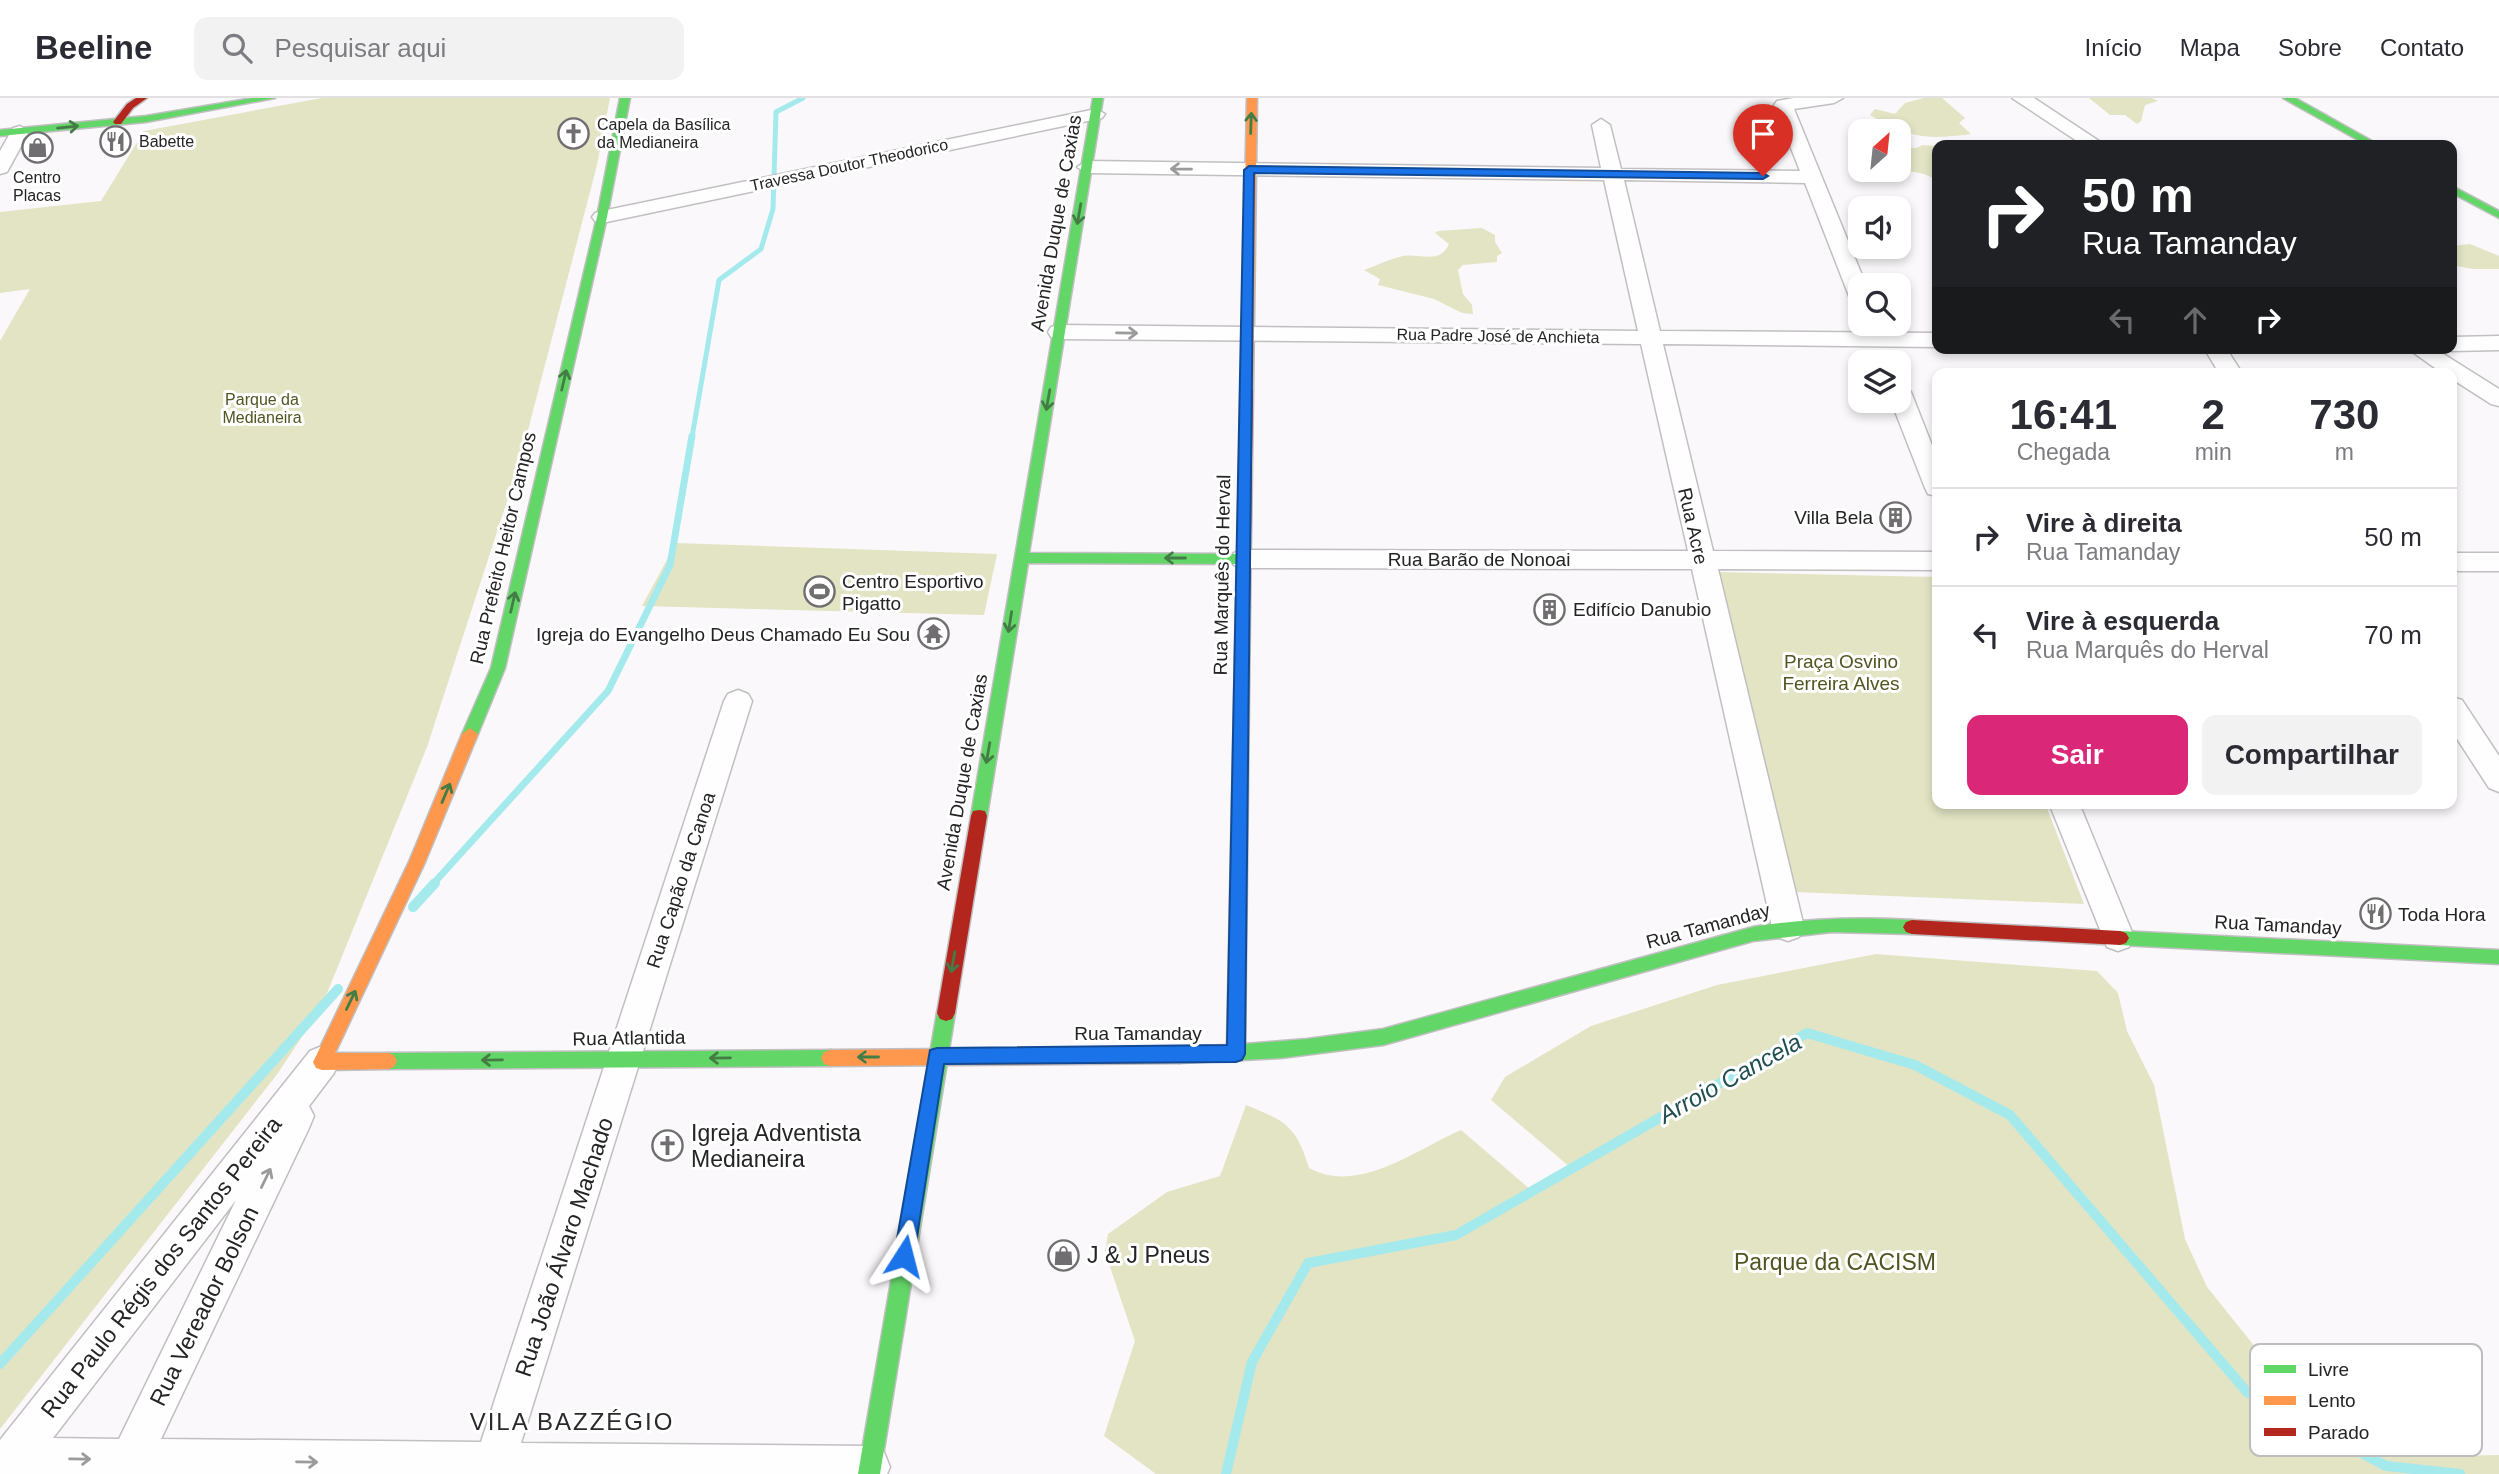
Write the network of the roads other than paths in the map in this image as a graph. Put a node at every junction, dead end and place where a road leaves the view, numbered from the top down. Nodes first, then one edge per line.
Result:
1 (191, 98) edge
2 (270, 98) edge
3 (625, 98) edge
4 (1252, 98) edge
5 (1834, 98) edge
6 (2021, 98) edge
7 (2288, 98) edge
8 (136, 102) edge
9 (1097, 106) edge
10 (0, 117) edge
11 (118, 122) junction
12 (25, 124) junction
13 (1601, 125) dead end
14 (0, 133) edge
15 (2088, 140) edge
16 (2365, 140) edge
17 (1087, 167) junction
18 (0, 168) edge
19 (1249, 170) junction
20 (1613, 174) junction
21 (1812, 177) junction
22 (2457, 191) edge
23 (2499, 215) edge
24 (602, 216) junction
25 (1851, 273) edge
26 (1059, 332) junction
27 (1848, 333) edge
28 (1247, 334) junction
29 (1906, 336) edge
30 (1650, 338) junction
31 (1932, 339) edge
32 (2499, 343) edge
33 (2457, 344) edge
34 (2428, 354) edge
35 (2450, 368) edge
36 (2457, 373) edge
37 (2499, 399) edge
38 (1907, 413) edge
39 (1932, 475) edge
40 (1021, 558) junction
41 (1243, 559) junction
42 (1701, 560) junction
43 (1932, 561) edge
44 (2457, 562) edge
45 (2499, 562) edge
46 (738, 701) dead end
47 (2457, 716) edge
48 (2499, 780) edge
49 (2066, 809) edge
50 (1787, 927) junction
51 (2118, 937) junction
52 (2499, 957) edge
53 (1236, 1054) junction
54 (937, 1056) junction
55 (624, 1059) junction
56 (323, 1062) junction
57 (6, 1466) edge
58 (126, 1467) edge
59 (493, 1469) edge
60 (869, 1471) edge

1 - 8 street
2 - 11 street
3 - 24 street, Rua Prefeito Heitor Campos
19 -> 4 street, Rua Marquês do Herval
5 - 21 street
6 - 15 street
7 - 16 street
8 - 11 street
8 - 12 street
9 - 17 street, Avenida Duque de Caxias
9 - 24 street, Travessa Doutor Theodorico
10 - 12 street
12 -> 11 street
12 - 14 street
12 - 18 street
13 - 20 street, Rua Acre
19 -> 17 street
17 -> 26 street, Avenida Duque de Caxias
19 - 20 street
19 - 28 street, Rua Marquês do Herval
20 - 21 street
20 - 30 street, Rua Acre
21 - 25 street
22 - 23 street
56 -> 24 street, Rua Prefeito Heitor Campos
26 -> 28 street, Rua Padre José de Anchieta
26 -> 40 street, Avenida Duque de Caxias
27 - 30 street, Rua Padre José de Anchieta
28 - 30 street, Rua Padre José de Anchieta
28 - 41 street, Rua Marquês do Herval
29 - 31 street, Rua Padre José de Anchieta
30 - 42 street, Rua Acre
32 - 33 street
34 - 35 street
36 - 37 street
38 - 39 street
41 -> 40 street, Rua Barão de Nonoai
40 -> 54 street, Avenida Duque de Caxias
41 - 42 street, Rua Barão de Nonoai
41 - 53 street, Rua Marquês do Herval
42 - 43 street, Rua Barão de Nonoai
42 - 50 street, Rua Acre
44 - 45 street
46 - 55 street, Rua Capão da Canoa
47 - 48 street
49 - 51 street
50 - 51 street, Rua Tamanday
50 - 53 street, Rua Tamanday
51 - 52 street, Rua Tamanday
53 - 54 street, Rua Tamanday
54 -> 55 street, Rua Atlantida
54 - 60 street, Avenida Duque de Caxias
55 -> 56 street, Rua Atlantida
55 - 59 street, Rua João Álvaro Machado
56 - 57 street, Rua Paulo Régis dos Santos Pereira
58 -> 56 street, Rua Vereador Bolson
57 -> 58 street
58 -> 59 street
59 - 60 street

